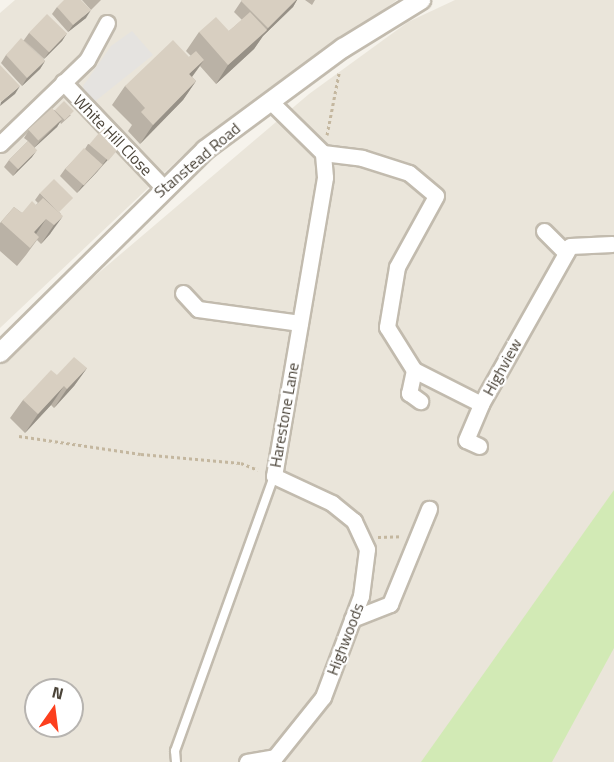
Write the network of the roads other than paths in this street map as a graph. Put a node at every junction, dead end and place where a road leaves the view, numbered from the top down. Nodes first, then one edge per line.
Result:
1 (421, 0) edge
2 (397, 6) edge
3 (107, 23) dead end
4 (63, 82) junction
5 (270, 101) junction
6 (0, 144) edge
7 (324, 153) junction
8 (163, 187) junction
9 (544, 231) dead end
10 (612, 244) dead end
11 (566, 253) junction
12 (183, 293) dead end
13 (300, 323) junction
14 (0, 353) edge
15 (414, 370) junction
16 (420, 401) dead end
17 (482, 404) junction
18 (479, 446) dead end
19 (274, 476) junction
20 (429, 509) dead end
21 (352, 619) junction
22 (176, 762) edge
23 (247, 762) edge

1 - 2 street, Stanstead Road
2 - 5 street, Stanstead Road
3 - 4 street, White Hill Close
4 - 6 street, White Hill Close
4 - 8 street, White Hill Close
5 - 7 street
5 - 8 street, Stanstead Road
7 - 13 street, Harestone Lane
7 - 15 street
8 - 14 street, Stanstead Road
9 - 11 street
10 - 11 street
11 - 17 street, Highview
12 - 13 street
13 - 19 street, Harestone Lane
15 - 16 street
15 - 17 street, Highview
17 - 18 street
19 - 21 street, Highwoods
19 - 22 lane, Harestone Lane
20 - 21 street
21 - 23 street, Highwoods

